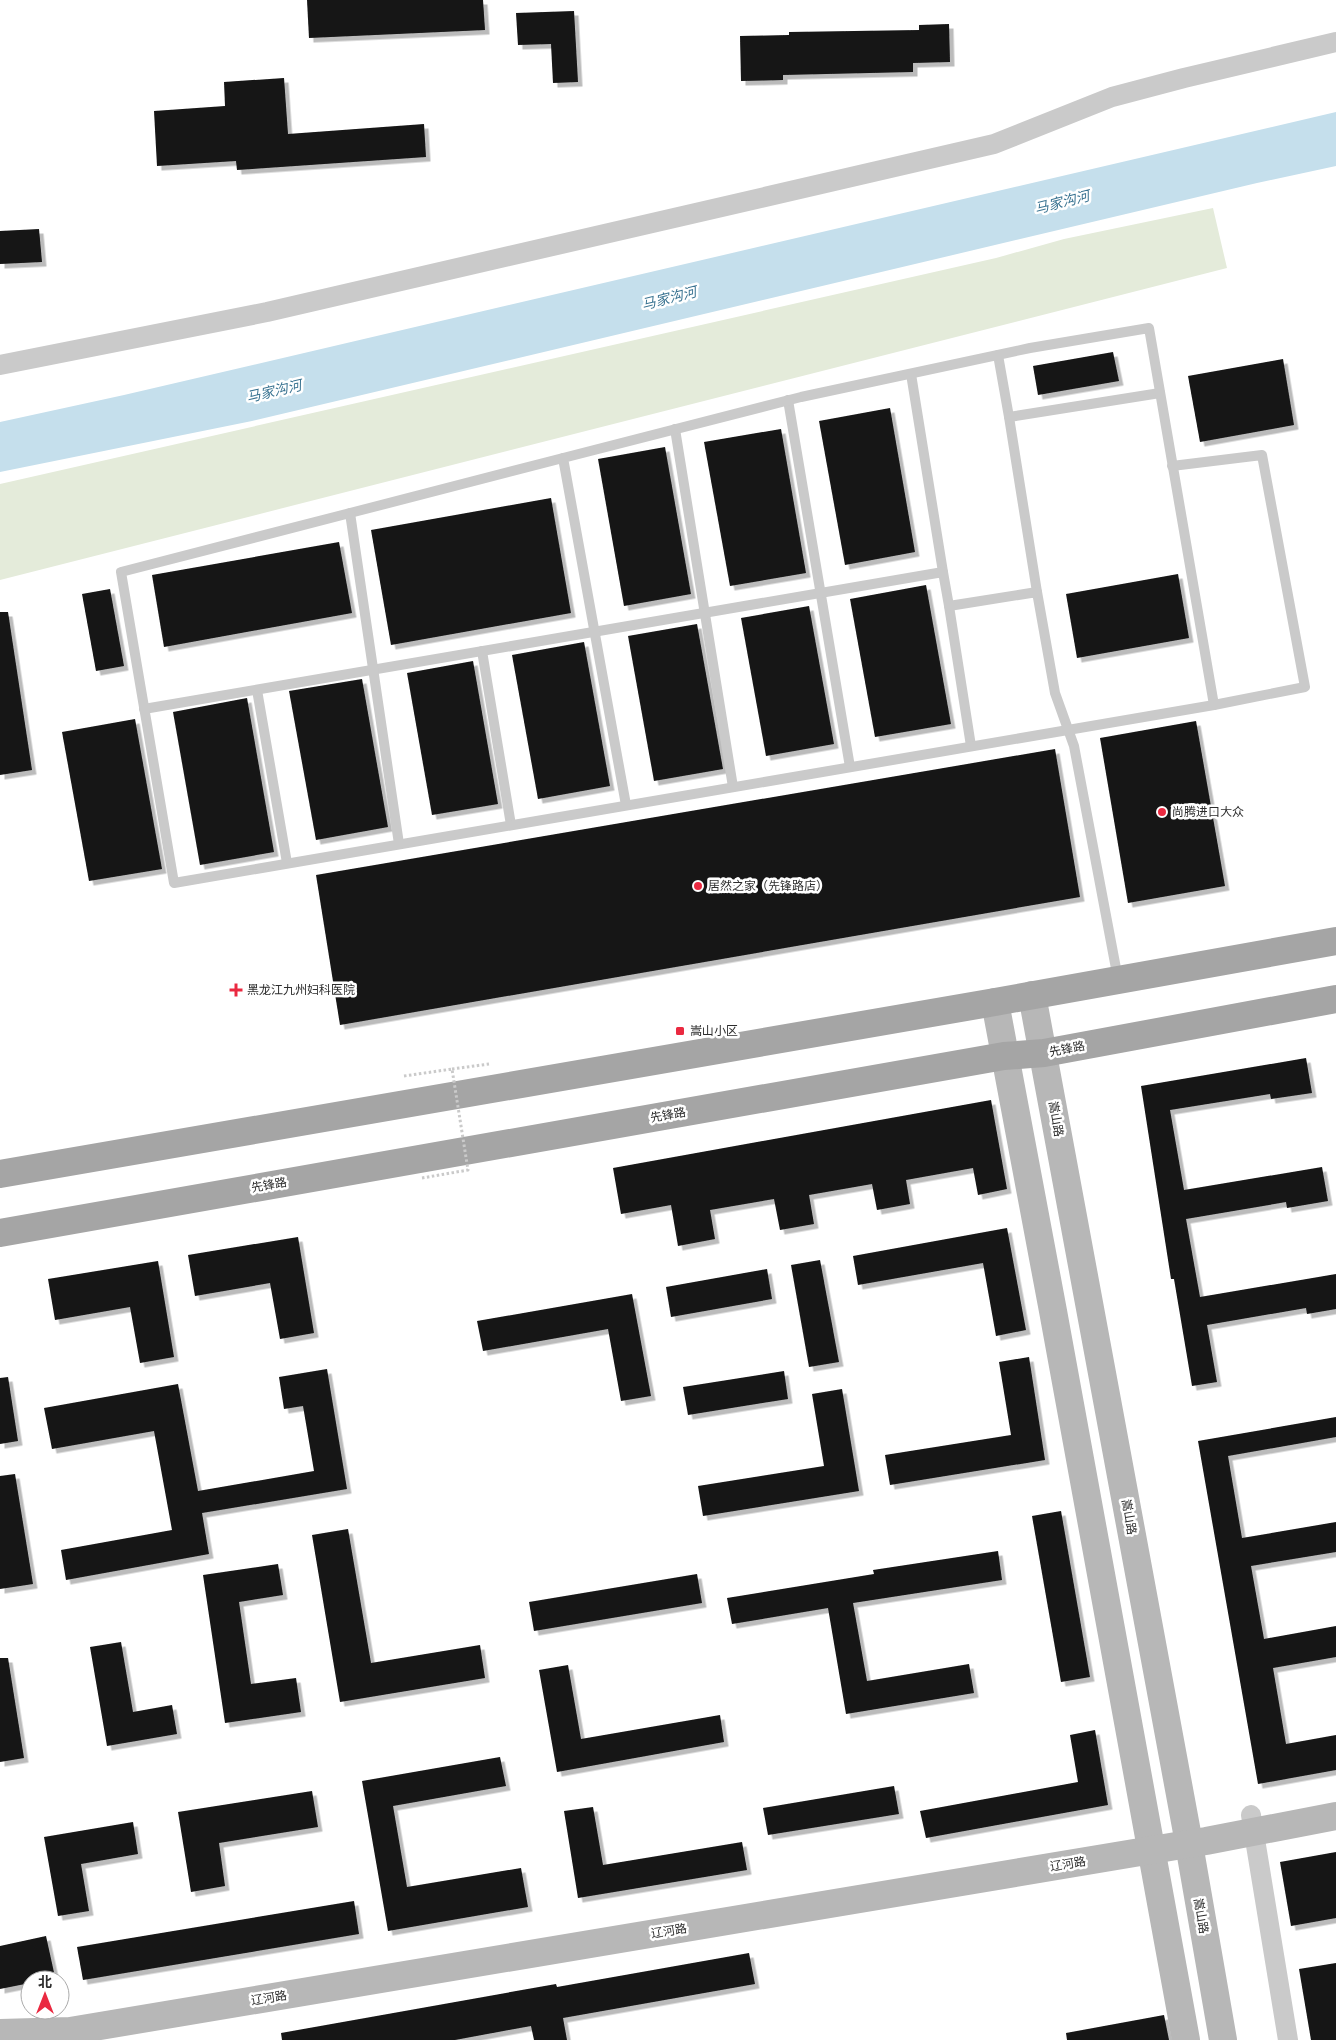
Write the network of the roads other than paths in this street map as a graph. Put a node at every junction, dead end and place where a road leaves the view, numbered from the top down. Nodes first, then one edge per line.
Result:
1 (1336, 42) edge
2 (998, 355) junction
3 (0, 365) edge
4 (911, 374) junction
5 (1160, 394) junction
6 (788, 400) junction
7 (1009, 417) junction
8 (675, 429) junction
9 (563, 458) junction
10 (1172, 466) junction
11 (350, 513) junction
12 (943, 572) junction
13 (1037, 592) junction
14 (822, 593) junction
15 (948, 606) junction
16 (704, 613) junction
17 (594, 632) junction
18 (482, 651) junction
19 (372, 670) junction
20 (257, 690) junction
21 (1214, 705) junction
22 (144, 709) junction
23 (1068, 730) junction
24 (971, 746) junction
25 (850, 767) junction
26 (733, 787) junction
27 (626, 805) junction
28 (511, 825) junction
29 (399, 844) junction
30 (287, 863) junction
31 (1336, 941) edge
32 (1118, 980) junction
33 (1032, 996) junction
34 (1336, 998) edge
35 (995, 1002) junction
36 (1044, 1053) junction
37 (1004, 1056) junction
38 (0, 1174) edge
39 (0, 1232) edge
40 (1336, 1801) edge
41 (1336, 1816) edge
42 (1253, 1824) junction
43 (1187, 1835) junction
44 (1150, 1842) junction
45 (0, 2018) edge
46 (0, 2034) edge
47 (1186, 2040) edge
48 (1223, 2040) edge
49 (1288, 2040) edge

1 - 3 street
2 - 4 lane
2 - 5 lane
2 - 7 lane
4 - 6 lane
4 - 12 lane
5 - 7 lane
5 - 10 lane
6 - 8 lane
6 - 14 lane
7 - 13 lane
8 - 9 lane
8 - 16 lane
9 - 11 lane
9 - 17 lane
10 - 21 lane
10 - 21 lane
11 - 19 lane
11 - 22 lane
12 - 14 lane
12 - 15 lane
13 - 15 lane
13 - 23 lane
14 - 16 lane
14 - 25 lane
15 - 24 lane
16 - 17 lane
16 - 26 lane
17 - 18 lane
17 - 27 lane
18 - 19 lane
18 - 28 lane
19 - 20 lane
19 - 29 lane
20 - 22 lane
20 - 30 lane
21 - 23 lane
22 - 30 lane
23 - 24 lane
23 - 32 lane
24 - 25 lane
25 - 26 lane
26 - 27 lane
27 - 28 lane
28 - 29 lane
29 - 30 lane
31 - 32 main road
32 - 33 main road
33 - 35 main road
33 - 36 main road, 嵩山路
34 - 36 main road, 先锋路
35 - 37 main road
35 - 38 main road
36 - 37 main road, 先锋路
36 - 43 main road, 嵩山路
37 - 39 main road, 先锋路
37 - 44 main road
40 - 42 main road, 辽河路
41 - 42 main road, 辽河路
42 - 43 main road, 辽河路
42 - 49 street
43 - 44 main road, 辽河路
43 - 48 main road, 嵩山路
44 - 45 main road, 辽河路
44 - 46 main road, 辽河路
44 - 47 main road

